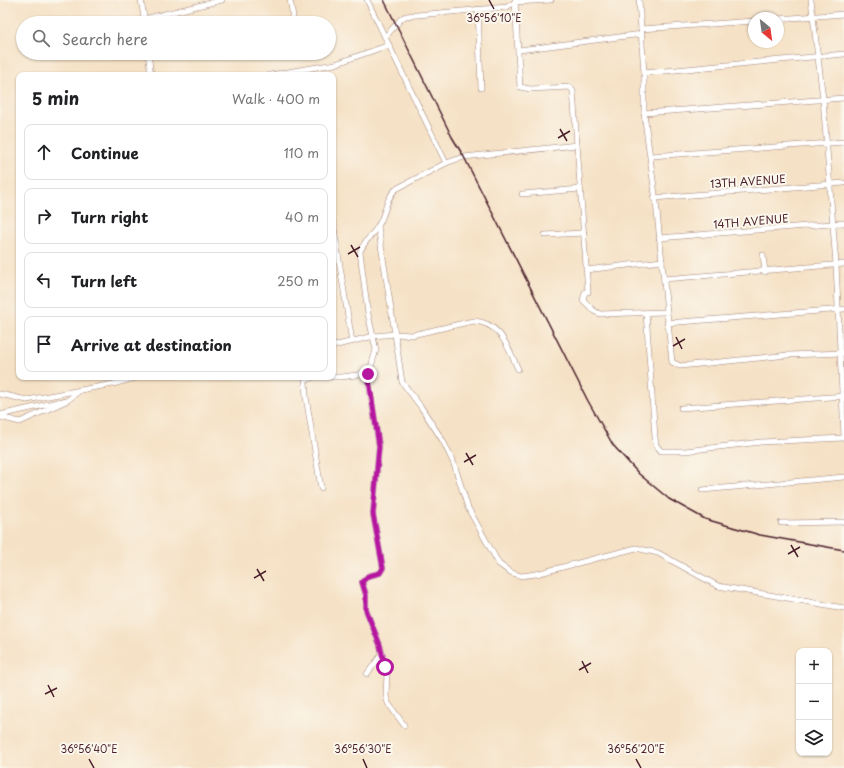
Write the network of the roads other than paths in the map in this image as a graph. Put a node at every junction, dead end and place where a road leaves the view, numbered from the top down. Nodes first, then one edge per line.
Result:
1 (141, 0) edge
2 (222, 0) edge
3 (290, 0) edge
4 (367, 0) edge
5 (551, 0) edge
6 (639, 0) edge
7 (812, 0) edge
8 (515, 1) edge
9 (478, 9) junction
10 (844, 14) edge
11 (143, 16) edge
12 (163, 16) edge
13 (293, 16) edge
14 (813, 17) junction
15 (784, 19) edge
16 (748, 22) edge
17 (642, 32) junction
18 (385, 37) junction
19 (389, 45) junction
20 (519, 50) junction
21 (844, 54) edge
22 (817, 56) junction
23 (149, 60) edge
24 (151, 72) edge
25 (305, 72) edge
26 (644, 74) junction
27 (480, 88) dead end
28 (844, 98) edge
29 (823, 99) junction
30 (644, 113) junction
31 (844, 142) edge
32 (825, 144) junction
33 (577, 145) junction
34 (651, 156) junction
35 (446, 163) junction
36 (844, 183) edge
37 (829, 184) junction
38 (580, 190) junction
39 (522, 194) dead end
40 (654, 198) junction
41 (844, 223) edge
42 (831, 224) junction
43 (378, 226) junction
44 (584, 233) junction
45 (545, 235) dead end
46 (659, 238) junction
47 (336, 241) edge
48 (763, 255) dead end
49 (662, 261) junction
50 (836, 264) junction
51 (844, 264) edge
52 (586, 270) junction
53 (765, 272) junction
54 (664, 279) junction
55 (841, 309) edge
56 (666, 312) junction
57 (646, 313) junction
58 (667, 323) junction
59 (395, 334) junction
60 (374, 336) junction
61 (352, 342) junction
62 (336, 345) edge
63 (842, 353) edge
64 (518, 369) dead end
65 (370, 371) junction
66 (336, 377) edge
67 (125, 380) edge
68 (307, 380) edge
69 (80, 390) junction
70 (0, 394) edge
71 (843, 396) edge
72 (68, 400) junction
73 (681, 408) dead end
74 (0, 416) edge
75 (844, 437) edge
76 (844, 477) edge
77 (321, 488) dead end
78 (702, 490) dead end
79 (844, 522) edge
80 (781, 523) dead end
81 (844, 608) edge
82 (382, 654) junction
83 (367, 674) dead end
84 (404, 725) dead end

1 - 11 street
2 - 12 street
3 - 13 street
4 - 18 street
5 - 8 street
6 - 17 street
7 - 14 street
8 - 9 street
8 - 20 street
9 - 18 street
9 - 27 street
10 - 14 street
14 - 15 street
14 - 22 street
16 - 17 street
17 - 20 street
17 - 26 street
18 - 19 street
19 - 25 street
19 - 35 street
20 - 33 street
21 - 22 street
22 - 26 street
22 - 29 street
23 - 24 street
26 - 30 street
28 - 29 street
29 - 30 street
29 - 32 street
30 - 34 street
31 - 32 street
32 - 34 street
32 - 37 street
33 - 35 street
33 - 38 street
34 - 40 street
35 - 43 street
36 - 37 street, 13TH AVENUE
37 - 40 street, 13TH AVENUE
37 - 42 street
38 - 39 street
38 - 44 street
40 - 46 street
41 - 42 street, 14TH AVENUE
42 - 46 street, 14TH AVENUE
42 - 50 street
43 - 59 street
43 - 60 street
44 - 45 street
44 - 52 street
46 - 49 street
47 - 61 street
48 - 53 street
49 - 52 street
49 - 54 street
50 - 51 street
50 - 53 street
50 - 55 street
52 - 57 street
53 - 54 street
54 - 56 street
55 - 58 street
55 - 63 street
56 - 57 street
56 - 58 street
57 - 75 street
58 - 63 street
59 - 60 street
59 - 64 street
59 - 81 street
60 - 61 street
60 - 65 street
61 - 62 street
63 - 71 street
65 - 66 street
65 - 82 street
67 - 69 street
68 - 77 street
69 - 70 street
69 - 72 street
71 - 73 street
71 - 75 street
72 - 74 street
72 - 74 street
76 - 78 street
79 - 80 street
82 - 83 street
82 - 84 street

